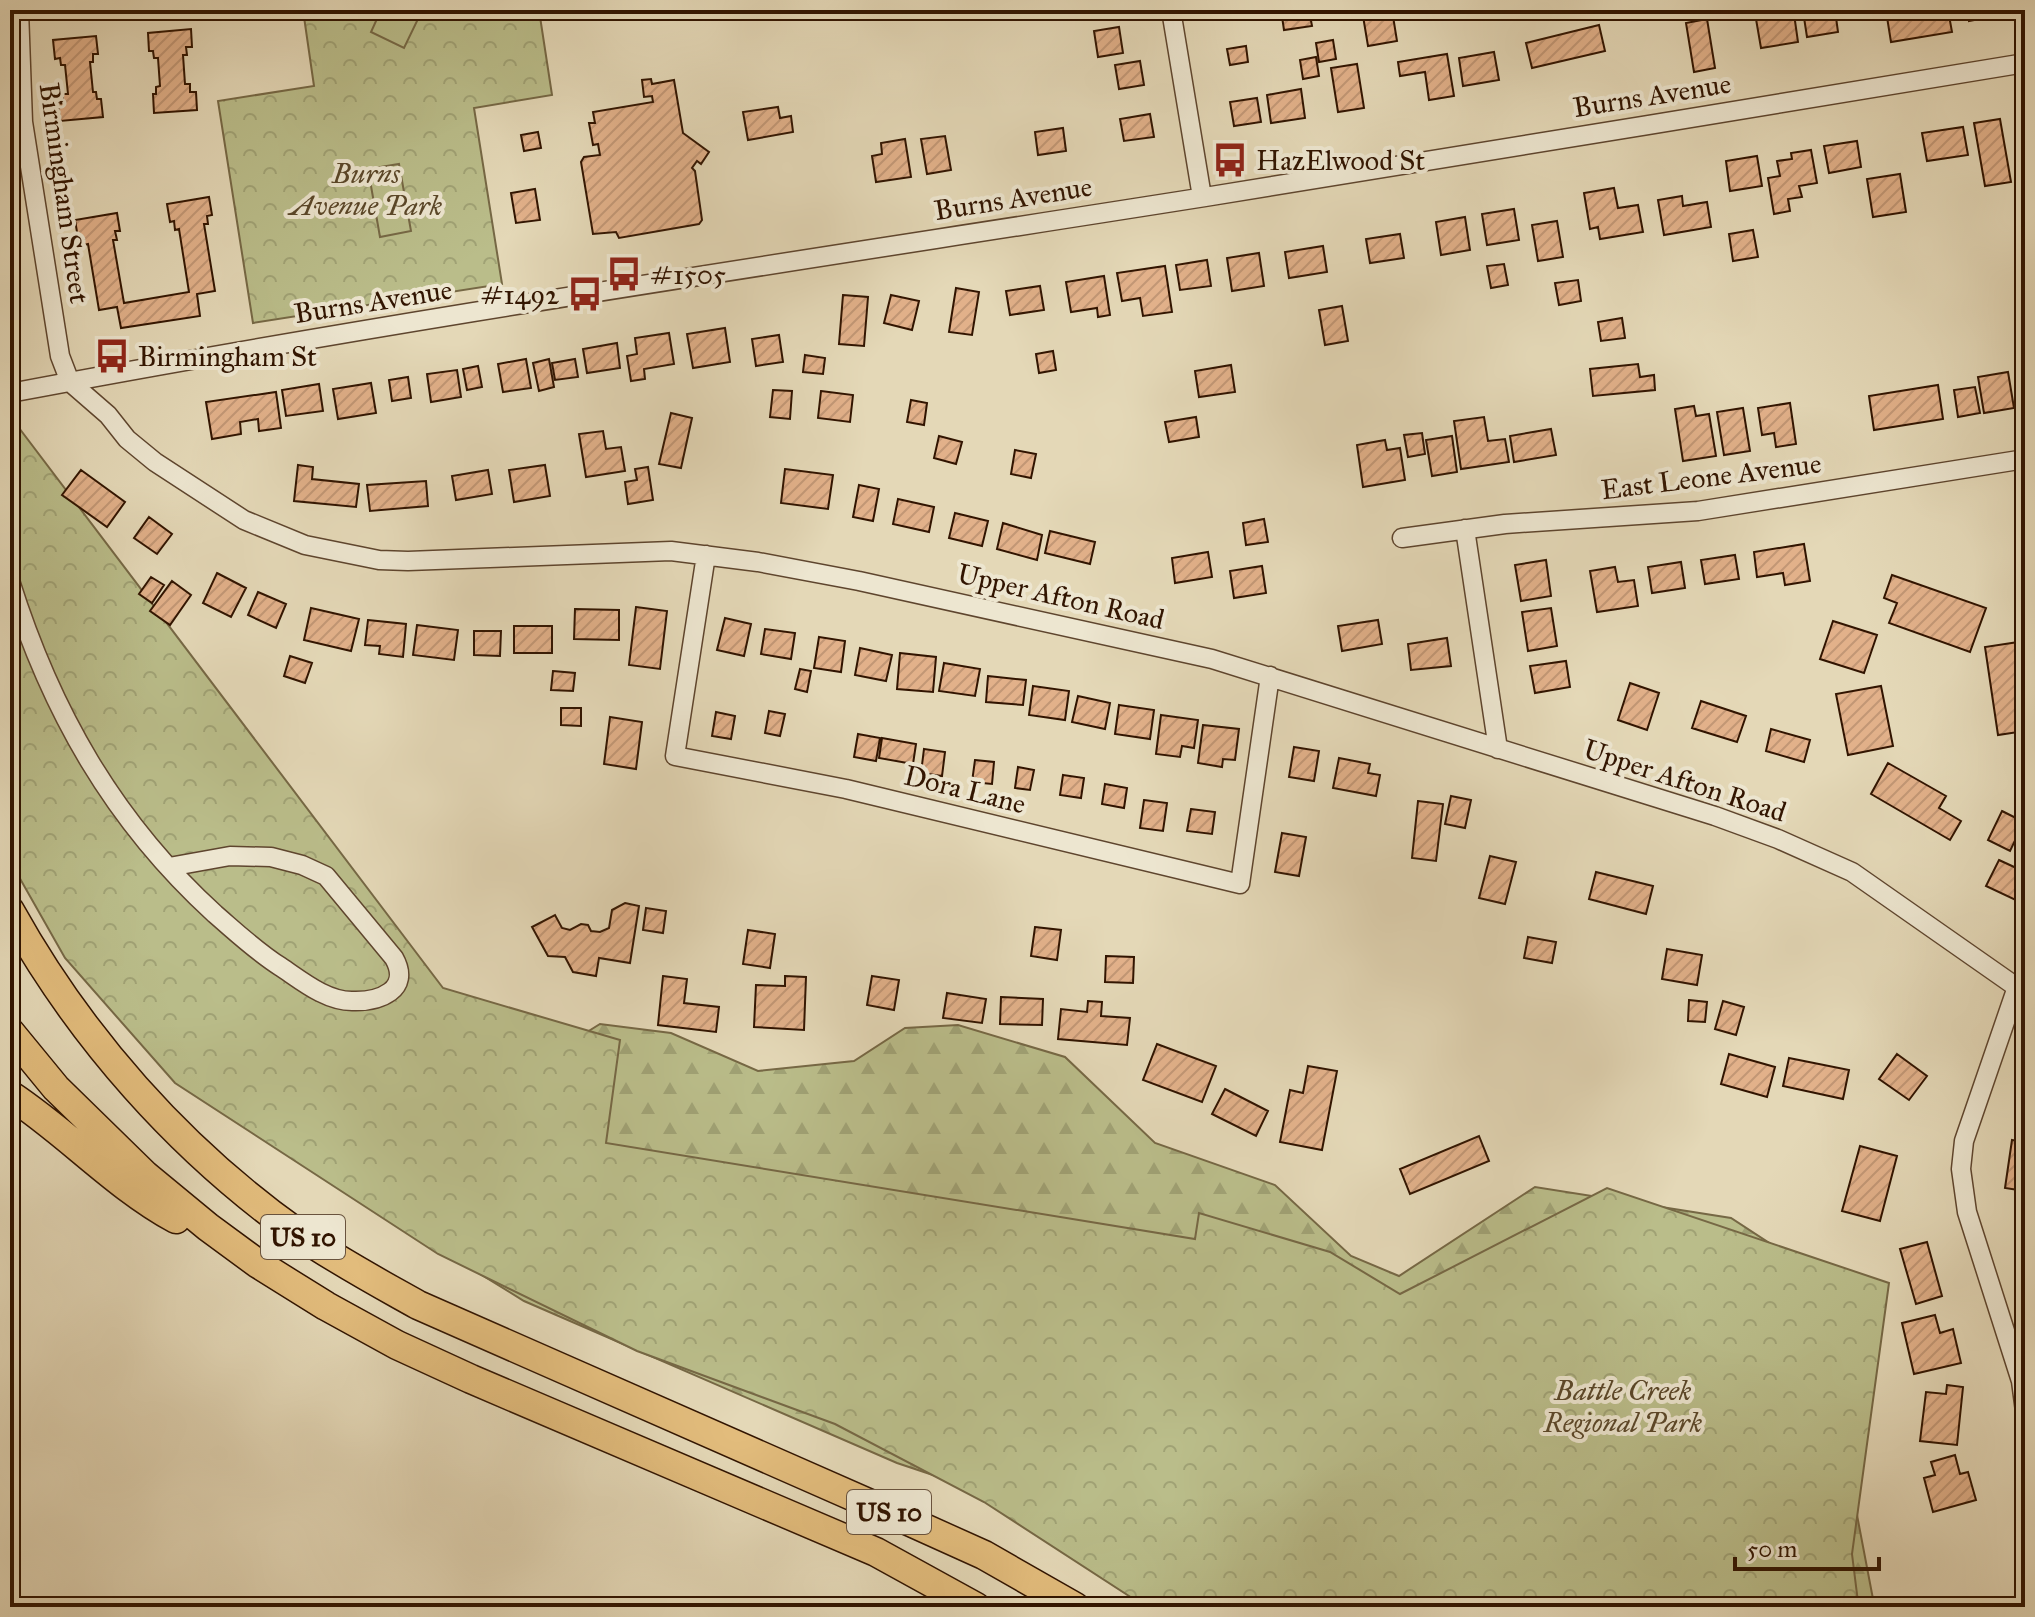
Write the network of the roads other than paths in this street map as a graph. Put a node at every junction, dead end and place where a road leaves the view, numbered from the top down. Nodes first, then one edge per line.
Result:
1 (19, 10) edge
2 (1171, 10) edge
3 (2025, 63) edge
4 (1202, 197) junction
5 (70, 382) junction
6 (10, 393) edge
7 (2025, 459) edge
8 (1465, 529) junction
9 (1402, 538) dead end
10 (706, 555) junction
11 (10, 581) edge
12 (1270, 676) junction
13 (1498, 749) junction
14 (169, 867) junction
15 (10, 913) edge
16 (2021, 990) edge
17 (10, 1032) edge
18 (10, 1095) edge
19 (257, 1263) junction
20 (2025, 1411) edge
21 (976, 1607) edge
22 (1075, 1607) edge

1 - 5 street, Birmingham Street
2 - 4 street
3 - 4 street, Burns Avenue
4 - 5 street, Burns Avenue
5 - 6 street, Burns Avenue
5 - 10 street, Upper Afton Road
7 - 8 street, East Leone Avenue
8 - 9 street, East Leone Avenue
8 - 13 street
10 - 12 street, Upper Afton Road
10 - 12 street, Dora Lane
11 - 14 street
12 - 13 street, Upper Afton Road
13 - 16 street, Upper Afton Road
14 - 14 street
15 - 22 highway, US 10
16 - 20 street
17 - 19 highway, US 10
18 - 19 highway
19 - 21 highway, US 10

